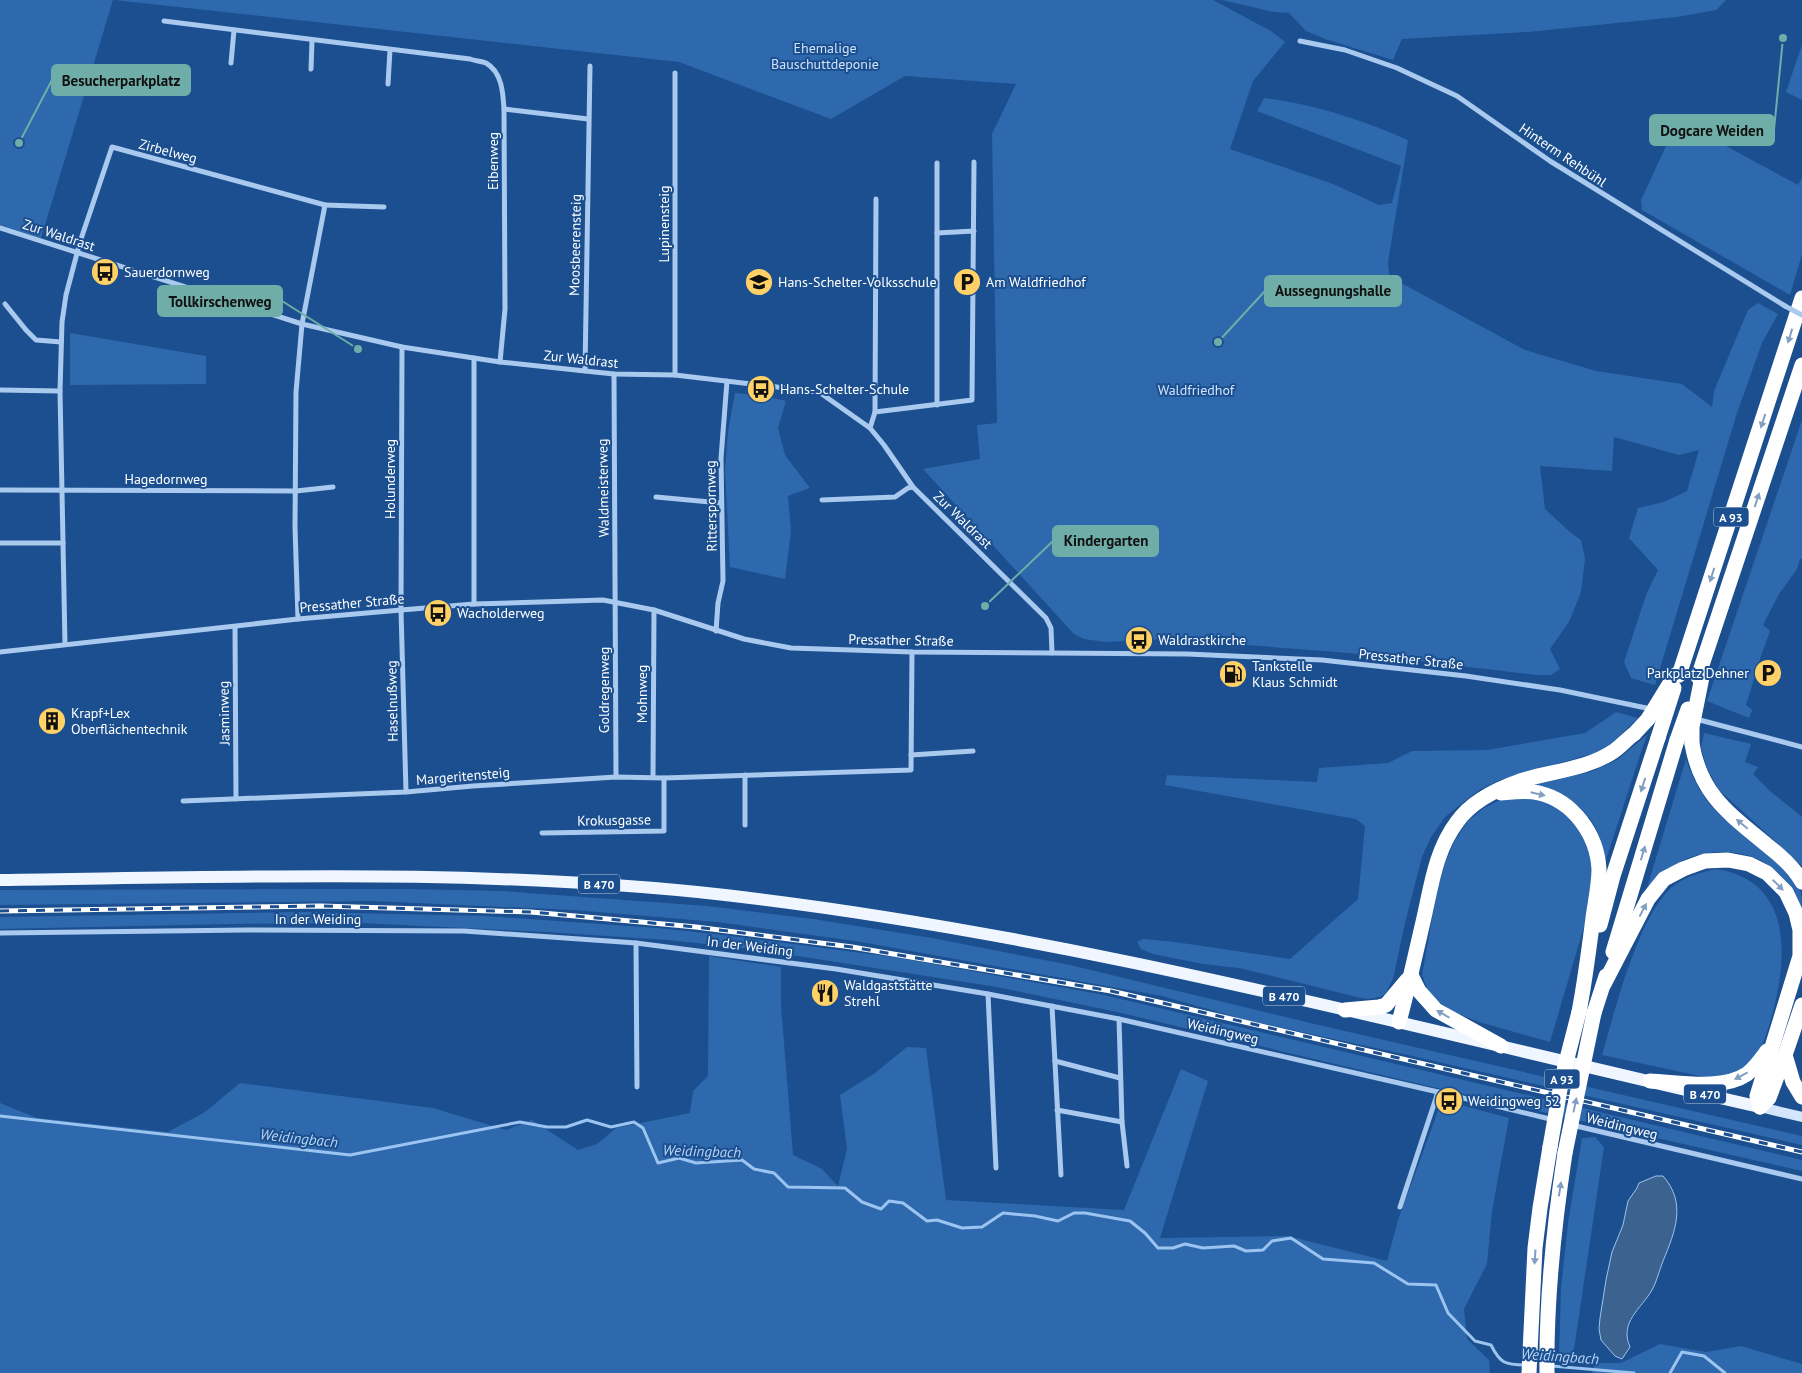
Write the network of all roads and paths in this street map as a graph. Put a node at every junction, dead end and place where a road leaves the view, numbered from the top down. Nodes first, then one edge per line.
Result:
1 (164, 21) dead end
2 (234, 30) junction
3 (312, 40) junction
4 (1300, 41) dead end
5 (390, 50) junction
6 (231, 63) dead end
7 (590, 66) dead end
8 (311, 69) dead end
9 (675, 74) dead end
10 (388, 84) dead end
11 (504, 109) junction
12 (588, 119) junction
13 (974, 162) dead end
14 (937, 163) dead end
15 (876, 199) dead end
16 (325, 205) junction
17 (384, 207) dead end
18 (0, 228) edge
19 (974, 232) junction
20 (937, 234) junction
21 (78, 252) junction
22 (1802, 298) edge
23 (5, 304) dead end
24 (1802, 315) edge
25 (302, 324) junction
26 (61, 342) junction
27 (402, 348) junction
28 (474, 358) junction
29 (500, 362) junction
30 (1802, 365) edge
31 (585, 371) junction
32 (614, 374) junction
33 (675, 375) junction
34 (727, 381) junction
35 (0, 390) edge
36 (60, 391) junction
37 (937, 405) junction
38 (876, 412) junction
39 (870, 428) junction
40 (333, 487) dead end
41 (913, 487) junction
42 (0, 490) edge
43 (62, 490) junction
44 (296, 490) junction
45 (656, 497) dead end
46 (822, 500) dead end
47 (721, 503) junction
48 (0, 542) edge
49 (63, 543) junction
50 (616, 602) junction
51 (474, 604) junction
52 (401, 610) junction
53 (654, 610) junction
54 (298, 619) junction
55 (235, 627) junction
56 (716, 631) junction
57 (65, 644) junction
58 (0, 652) edge
59 (912, 652) junction
60 (1052, 652) junction
61 (1677, 675) junction
62 (1675, 713) dead end
63 (1682, 715) dead end
64 (1684, 742) junction
65 (1802, 747) edge
66 (973, 751) dead end
67 (911, 755) junction
68 (745, 775) junction
69 (616, 777) junction
70 (653, 777) junction
71 (664, 778) junction
72 (406, 792) junction
73 (1490, 794) junction
74 (236, 799) junction
75 (183, 801) dead end
76 (745, 825) dead end
77 (542, 833) dead end
78 (0, 880) edge
79 (1802, 882) edge
80 (0, 933) edge
81 (636, 943) junction
82 (861, 974) joint
83 (1411, 975) junction
84 (1604, 984) junction
85 (1583, 990) junction
86 (988, 994) junction
87 (1802, 1005) edge
88 (1052, 1006) junction
89 (1345, 1010) junction
90 (1120, 1019) junction
91 (1399, 1022) junction
92 (1774, 1042) junction
93 (1500, 1046) junction
94 (1785, 1055) junction
95 (1055, 1061) junction
96 (1120, 1078) junction
97 (1650, 1081) junction
98 (636, 1087) dead end
99 (1438, 1092) junction
100 (1802, 1097) edge
101 (1760, 1107) junction
102 (1057, 1110) junction
103 (1802, 1117) edge
104 (1556, 1121) dead end
105 (1122, 1122) junction
106 (1566, 1124) dead end
107 (1127, 1166) dead end
108 (996, 1168) dead end
109 (1061, 1175) dead end
110 (1802, 1179) edge
111 (1400, 1207) dead end
112 (1529, 1373) edge
113 (1547, 1373) edge

1 - 2 street, Eibenweg
2 - 3 street, Eibenweg
2 - 6 street
3 - 5 street, Eibenweg
3 - 8 street
4 - 24 street, Hinterm Rehbühl, bridge
5 - 10 street
5 - 11 street, Eibenweg
7 - 12 street, Moosbeerensteig
9 - 33 street, Lupinensteig
11 - 12 street
11 - 29 street, Eibenweg
12 - 31 street, Moosbeerensteig
13 - 19 street
14 - 20 street
15 - 38 street
16 - 17 street, Zirbelweg
16 - 21 street, Zirbelweg
16 - 25 street
18 - 21 street, Zur Waldrast
19 - 20 street
19 - 37 street
20 - 37 street
21 - 25 street, Zur Waldrast
21 - 26 street
22 -> 61 highway, A 93
23 - 26 street
25 - 27 street, Zur Waldrast
25 - 44 street
26 - 36 street
27 - 28 street, Zur Waldrast
27 - 52 street, Holunderweg
28 - 29 street, Zur Waldrast
28 - 51 street
29 - 31 street, Zur Waldrast
64 -> 30 highway, A 93, bridge
31 - 32 street, Zur Waldrast
32 - 33 street, Zur Waldrast
32 - 50 street, Waldmeisterweg
33 - 34 street, Zur Waldrast
34 - 39 street, Zur Waldrast
34 - 47 street, Ritterspornweg
35 - 36 street
36 - 43 street
37 - 38 street
38 - 39 street
39 - 41 street, Zur Waldrast
40 - 44 street, Hagedornweg
41 - 46 street
41 - 60 street, Zur Waldrast
42 - 43 street, Hagedornweg
43 - 44 street, Hagedornweg
43 - 49 street
44 - 54 street
45 - 47 street
47 - 56 street, Ritterspornweg
48 - 49 street
49 - 57 street
50 - 51 street, Pressather Straße
50 - 53 street, Pressather Straße
50 - 69 street, Goldregenweg
51 - 52 street, Pressather Straße
52 - 54 street, Pressather Straße
52 - 72 street, Haselnußweg
53 - 56 street, Pressather Straße
53 - 70 street, Mohnweg
54 - 55 street, Pressather Straße
55 - 57 street, Pressather Straße
55 - 74 street, Jasminweg
56 - 59 street, Pressather Straße
57 - 58 street, Pressather Straße
59 - 60 street, Pressather Straße
59 - 67 street
60 - 62 street, Pressather Straße
61 - 73 highway, bridge
61 -> 85 highway, A 93, bridge
63 - 65 street
79 -> 64 highway
84 -> 64 highway, A 93
66 - 67 street
67 - 68 street, Margeritensteig
68 - 71 street, Margeritensteig
68 - 76 street
69 - 70 street, Margeritensteig
69 - 72 street, Margeritensteig
70 - 71 street, Margeritensteig
71 - 77 street, Krokusgasse
72 - 74 street, Margeritensteig
73 - 83 highway
73 -> 85 highway
74 - 75 street, Margeritensteig
78 - 89 main road, B 470
80 - 81 street, In der Weiding
81 - 82 street, In der Weiding
81 - 98 street
82 - 86 street, Weidingweg
83 - 89 highway
83 - 91 highway
93 -> 83 highway
84 -> 92 highway
113 -> 84 highway, A 93, bridge
85 -> 112 highway, A 93, bridge
86 - 88 street, Weidingweg
86 - 108 street
87 - 94 highway
88 - 90 street, Weidingweg
88 - 95 street
89 - 91 main road, B 470
90 - 96 street
90 - 99 street, Weidingweg
91 - 93 main road, B 470
92 -> 97 highway
92 - 101 highway
93 - 97 main road, B 470
94 - 100 highway
94 - 101 highway
95 - 96 street
95 - 102 street
96 - 105 street
97 - 101 main road, B 470
99 - 104 street, Weidingweg
99 - 111 street
101 - 103 main road
102 - 105 street
102 - 109 street
105 - 107 street
106 - 110 street, Weidingweg

